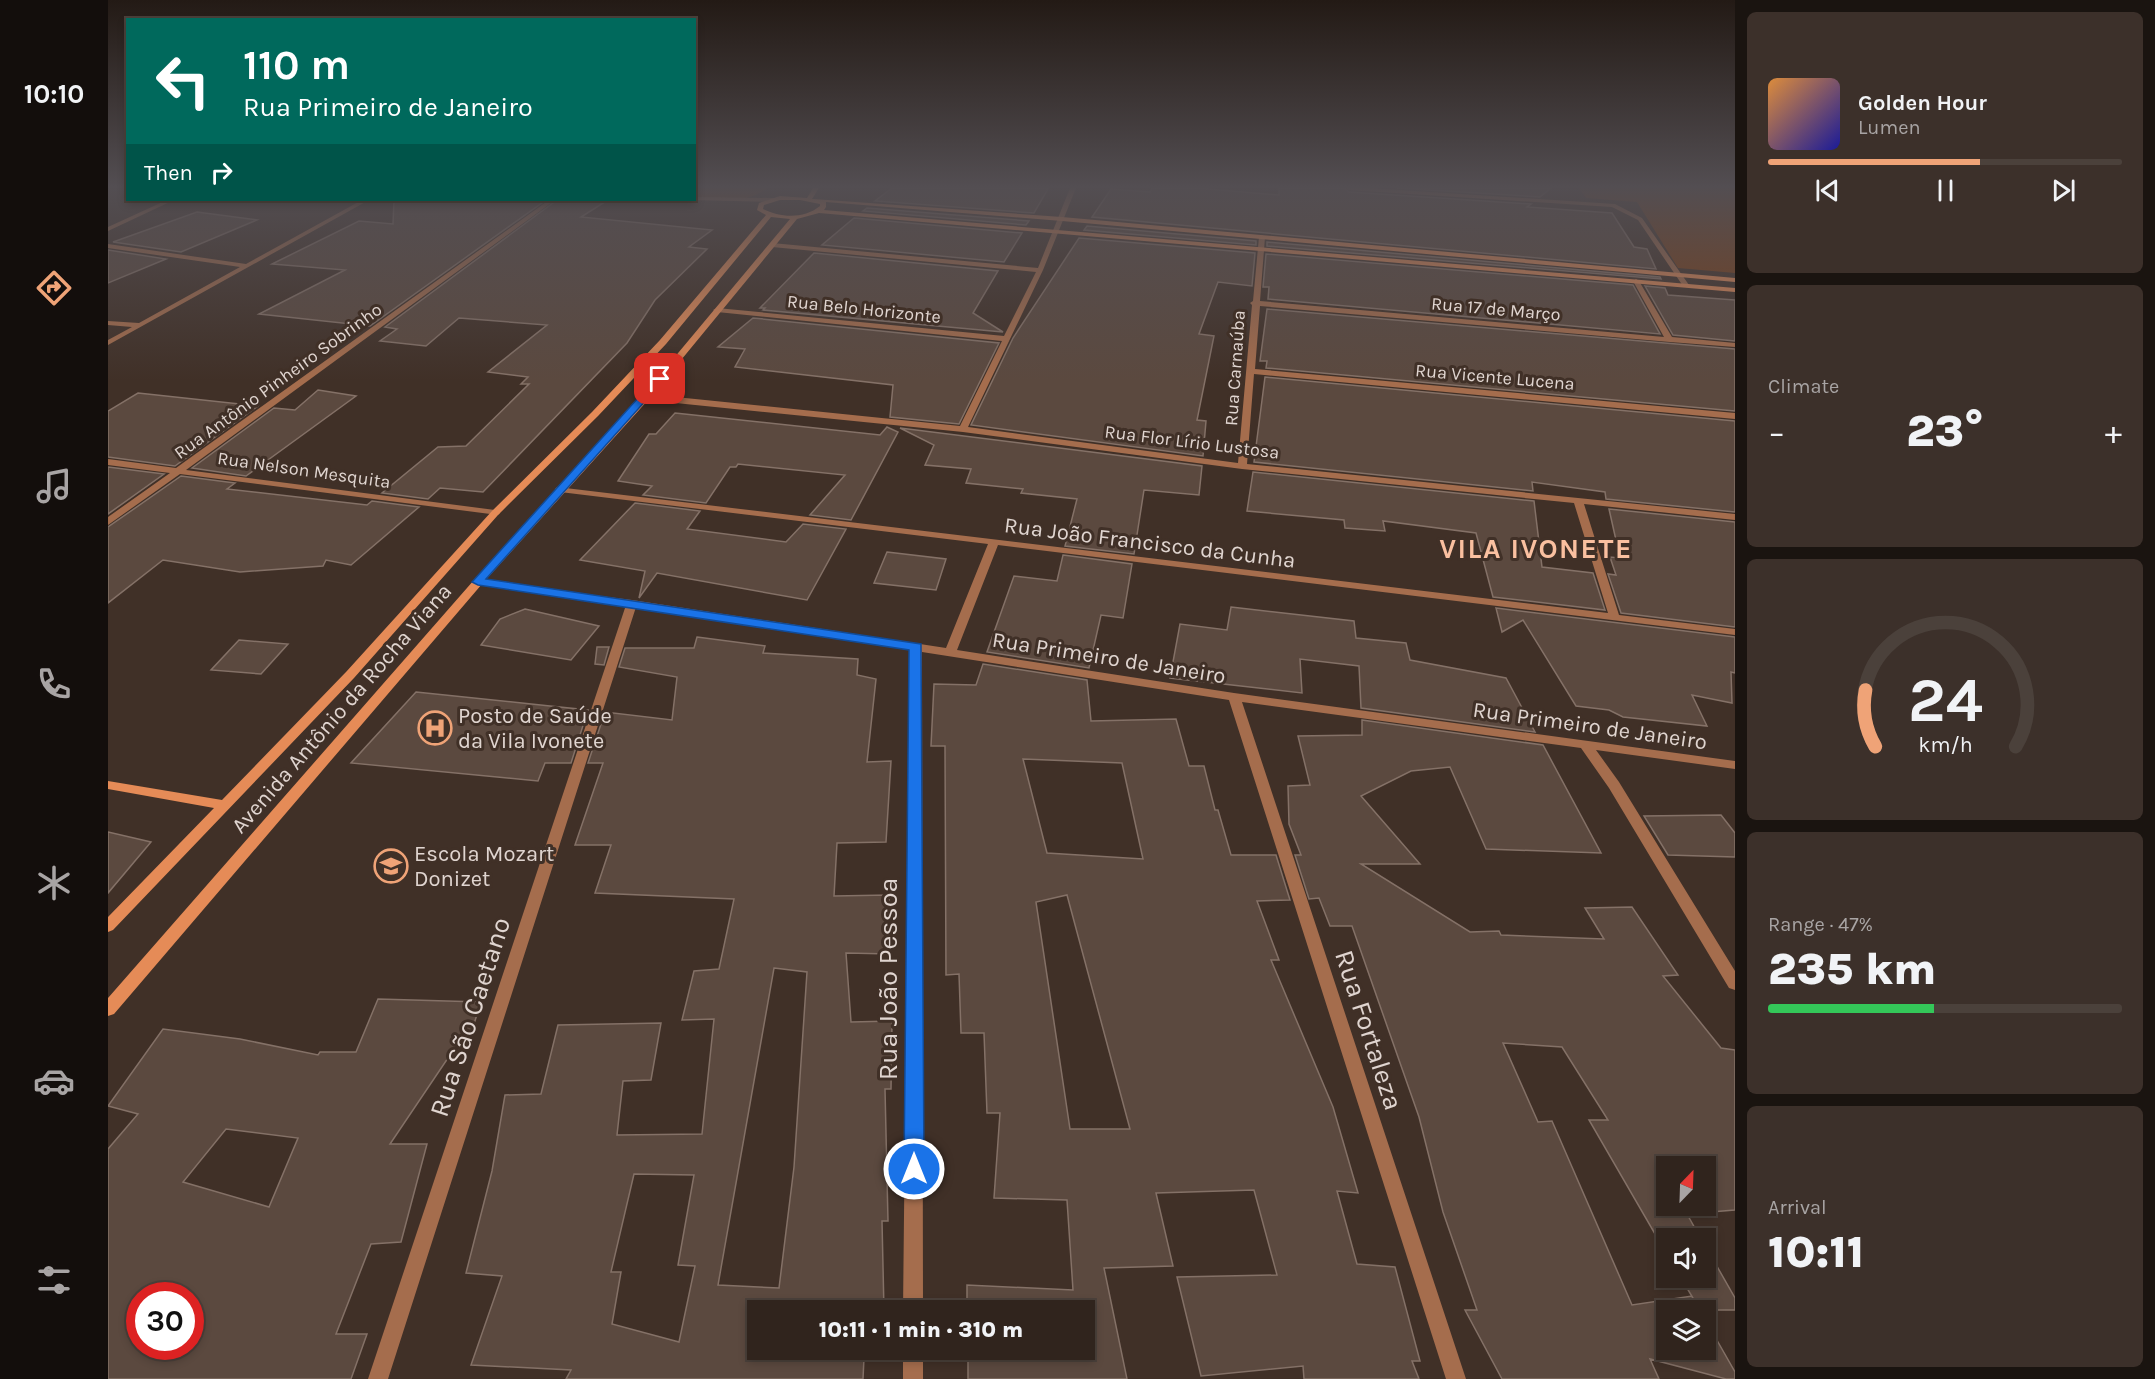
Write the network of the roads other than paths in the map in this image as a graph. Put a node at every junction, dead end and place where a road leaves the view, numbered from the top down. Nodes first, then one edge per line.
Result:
1 (152, 252) edge
2 (272, 252) edge
3 (480, 252) edge
4 (737, 252) edge
5 (766, 252) edge
6 (851, 252) edge
7 (1047, 252) edge
8 (1260, 252) edge
9 (1310, 252) edge
10 (1430, 252) edge
11 (1663, 252) edge
12 (248, 266) junction
13 (1040, 270) junction
14 (1679, 275) junction
15 (1735, 280) edge
16 (1636, 281) junction
17 (1685, 285) junction
18 (1735, 290) edge
19 (1254, 303) junction
20 (717, 310) junction
21 (108, 323) edge
22 (141, 326) junction
23 (1007, 339) junction
24 (1670, 340) junction
25 (108, 343) edge
26 (1735, 345) edge
27 (1251, 371) junction
28 (646, 397) junction
29 (1735, 416) edge
30 (963, 429) junction
31 (108, 462) edge
32 (1242, 466) junction
33 (179, 470) junction
34 (560, 489) junction
35 (1578, 501) junction
36 (495, 513) junction
37 (1735, 517) edge
38 (108, 522) edge
39 (994, 543) junction
40 (478, 582) junction
41 (632, 603) junction
42 (1615, 618) junction
43 (1735, 632) edge
44 (916, 647) junction
45 (950, 652) junction
46 (1234, 697) junction
47 (1584, 743) junction
48 (1735, 765) edge
49 (108, 785) edge
50 (226, 804) junction
51 (108, 926) edge
52 (1735, 984) edge
53 (108, 1009) edge
54 (913, 1300) edge
55 (913, 1360) edge
56 (378, 1379) edge
57 (913, 1379) edge
58 (1456, 1379) edge

1 - 12 street
2 - 12 street
3 - 33 street, Rua Antônio Pinheiro Sobrinho
4 - 36 main road, Avenida Antônio da Rocha Viana
5 - 20 main road, Avenida Antônio da Rocha Viana
6 - 13 street
7 - 13 street
8 - 19 street, Rua Carnaúba
9 - 16 main road
10 - 14 main road
11 - 14 street
12 - 22 street
13 - 23 street
14 - 15 main road
14 - 17 street
16 - 17 main road
16 - 24 street
17 - 18 main road
19 - 24 street, Rua 17 de Março
19 - 27 street, Rua Carnaúba
20 - 23 street, Rua Belo Horizonte
20 - 28 main road, Avenida Antônio da Rocha Viana
21 - 22 street
22 - 25 street
23 - 30 street
24 - 26 street, Rua 17 de Março
27 - 29 street, Rua Vicente Lucena
27 - 32 street, Rua Carnaúba
28 - 30 street, Rua Flor Lírio Lustosa
28 - 34 main road, Avenida Antônio da Rocha Viana
30 - 32 street, Rua Flor Lírio Lustosa
31 - 33 street, Rua Nelson Mesquita
32 - 35 street, Rua Flor Lírio Lustosa
33 - 36 street, Rua Nelson Mesquita
33 - 38 street, Rua Antônio Pinheiro Sobrinho
34 - 39 street, Rua João Francisco da Cunha
34 - 40 main road, Avenida Antônio da Rocha Viana
35 - 37 street, Rua Flor Lírio Lustosa
35 - 42 street
36 - 50 main road, Avenida Antônio da Rocha Viana
39 - 42 street, Rua João Francisco da Cunha
39 - 45 street
40 - 41 street, Rua Primeiro de Janeiro
40 - 53 main road, Avenida Antônio da Rocha Viana
41 - 44 street, Rua Primeiro de Janeiro
41 - 56 street, Rua São Caetano
42 - 43 street, Rua João Francisco da Cunha
44 - 45 street, Rua Primeiro de Janeiro
44 - 54 street, Rua João Pessoa
45 - 46 street, Rua Primeiro de Janeiro
46 - 47 street, Rua Primeiro de Janeiro
46 - 58 street, Rua Fortaleza
47 - 48 street, Rua Primeiro de Janeiro
47 - 52 street
49 - 50 main road
50 - 51 main road, Avenida Antônio da Rocha Viana
55 - 57 street

